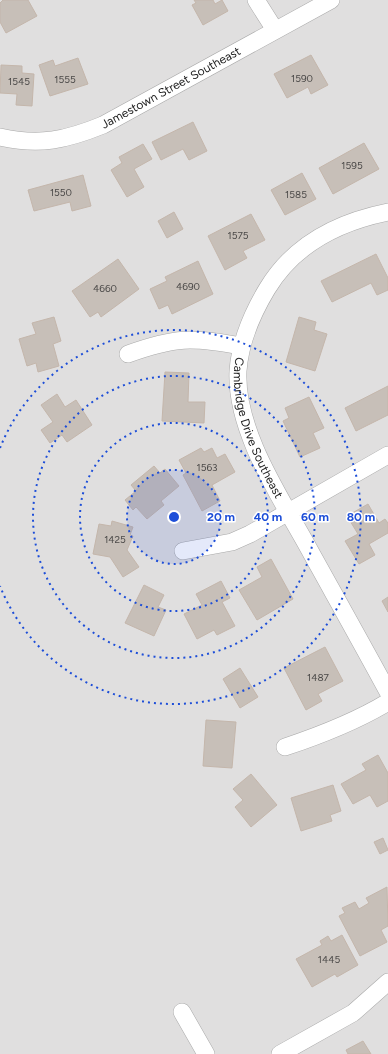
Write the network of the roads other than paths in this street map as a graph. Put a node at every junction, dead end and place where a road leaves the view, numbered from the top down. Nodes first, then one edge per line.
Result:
1 (256, 0) edge
2 (331, 0) edge
3 (276, 30) junction
4 (0, 137) edge
5 (388, 212) edge
6 (241, 346) junction
7 (128, 354) dead end
8 (388, 455) edge
9 (289, 512) junction
10 (183, 551) dead end
11 (388, 692) edge
12 (388, 702) edge
13 (285, 747) dead end
14 (388, 982) edge
15 (182, 1012) dead end
16 (206, 1054) edge
17 (280, 1054) edge

1 - 3 street
2 - 3 street, Jamestown Street Southeast
3 - 4 street, Jamestown Street Southeast
5 - 6 street, Cambridge Drive Southeast
6 - 7 street
6 - 9 street, Cambridge Drive Southeast
8 - 9 street
9 - 10 street
9 - 11 street, Cambridge Drive Southeast
12 - 13 street
14 - 17 street
15 - 16 street

